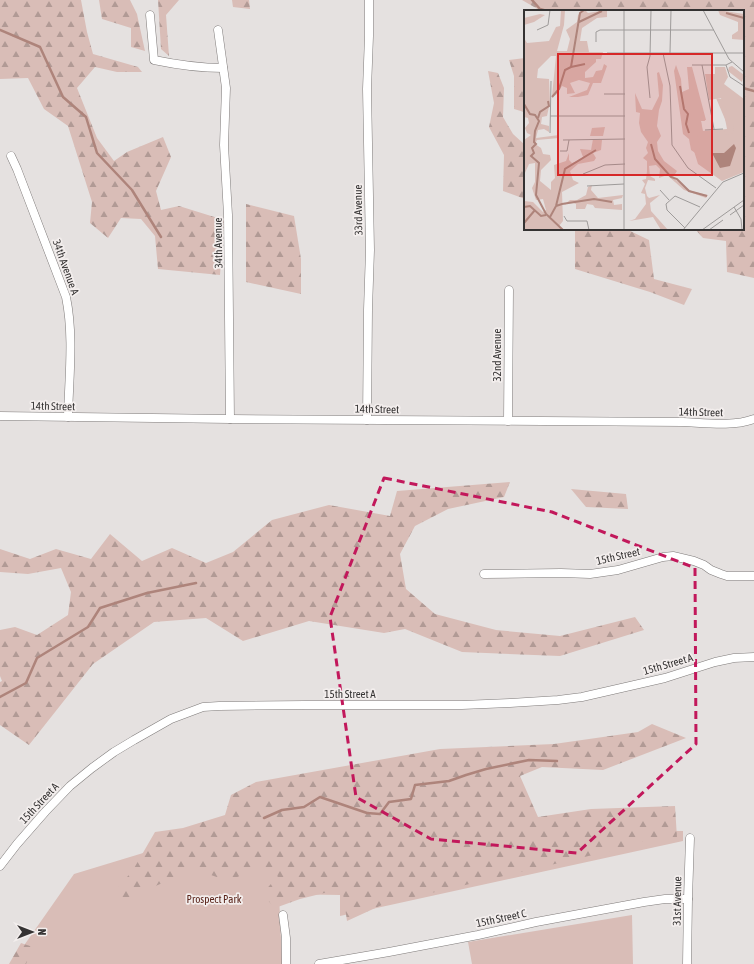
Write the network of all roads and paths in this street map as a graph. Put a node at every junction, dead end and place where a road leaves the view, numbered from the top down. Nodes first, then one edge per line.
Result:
1 (369, 0) edge
2 (150, 15) dead end
3 (218, 30) dead end
4 (223, 68) junction
5 (11, 156) dead end
6 (509, 290) dead end
7 (0, 416) edge
8 (68, 417) junction
9 (230, 419) junction
10 (367, 420) junction
11 (754, 420) edge
12 (508, 421) junction
13 (484, 574) dead end
14 (754, 576) edge
15 (754, 657) edge
16 (690, 838) dead end
17 (0, 866) edge
18 (688, 899) junction
19 (283, 915) dead end
20 (286, 964) edge
21 (319, 964) edge
22 (687, 964) edge

1 - 10 street, 33rd Avenue
2 - 4 street
3 - 4 street, 34th Avenue
4 - 9 street, 34th Avenue
5 - 8 street, 34th Avenue A
6 - 12 street, 32nd Avenue
7 - 8 street, 14th Street
8 - 9 street, 14th Street
9 - 10 street, 14th Street
10 - 12 street, 14th Street
11 - 12 street, 14th Street
13 - 14 street, 15th Street
15 - 17 street, 15th Street A
16 - 18 street, 31st Avenue
18 - 21 street, 15th Street C
18 - 22 street, 31st Avenue
19 - 20 street

